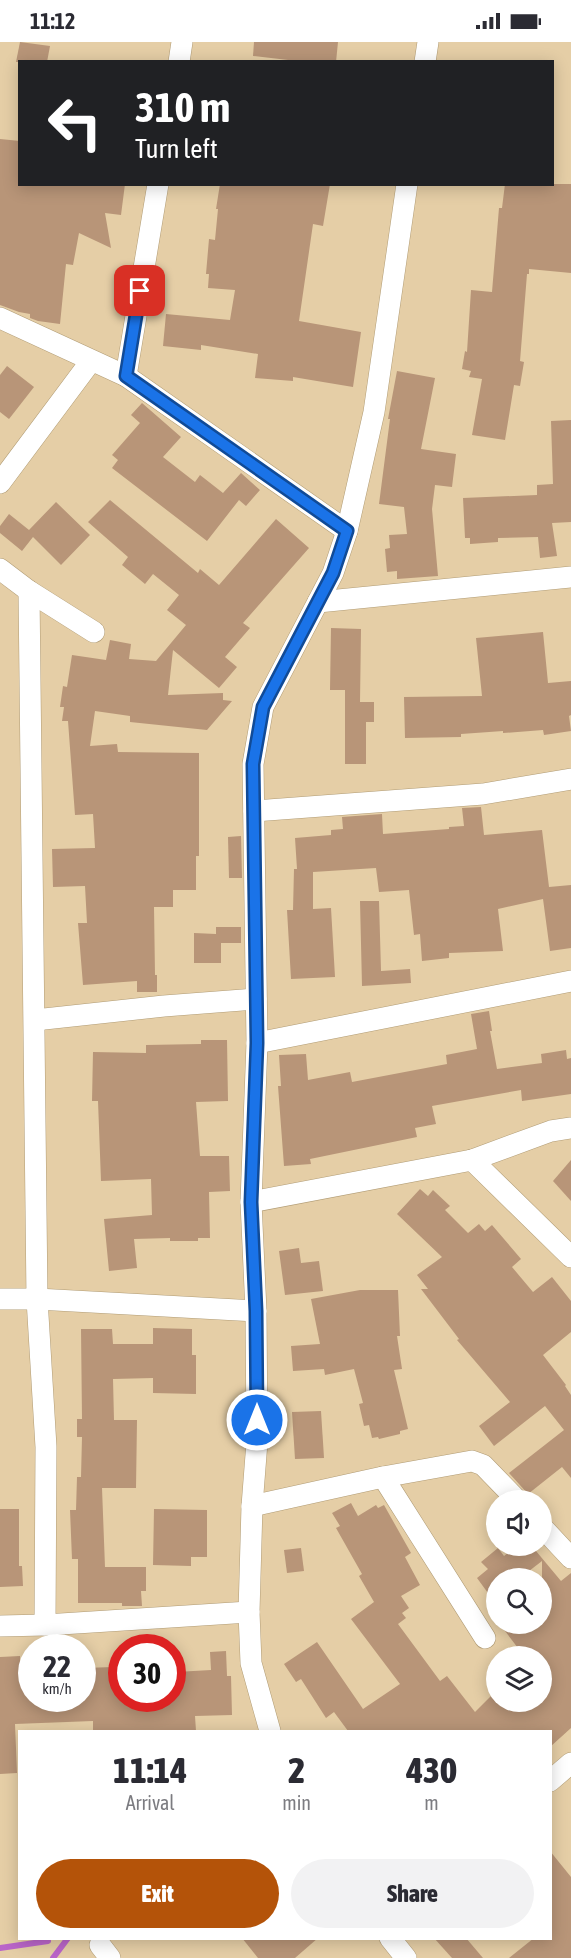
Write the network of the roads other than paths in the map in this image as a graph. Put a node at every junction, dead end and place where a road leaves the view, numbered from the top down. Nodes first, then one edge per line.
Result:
1 (182, 42) edge
2 (428, 42) edge
3 (179, 60) edge
4 (425, 60) edge
5 (158, 186) edge
6 (407, 186) edge
7 (0, 318) edge
8 (91, 361) junction
9 (126, 376) junction
10 (0, 483) edge
11 (347, 531) junction
12 (0, 568) edge
13 (571, 577) edge
14 (29, 591) junction
15 (318, 602) junction
16 (94, 632) dead end
17 (571, 779) edge
18 (254, 811) junction
19 (571, 981) edge
20 (256, 999) junction
21 (35, 1020) junction
22 (257, 1043) junction
23 (571, 1128) edge
24 (472, 1160) junction
25 (251, 1202) junction
26 (571, 1257) edge
27 (0, 1299) edge
28 (37, 1299) junction
29 (256, 1311) junction
30 (383, 1477) junction
31 (507, 1490) edge
32 (252, 1506) junction
33 (552, 1538) edge
34 (571, 1558) edge
35 (249, 1612) junction
36 (45, 1625) junction
37 (0, 1626) edge
38 (485, 1638) dead end
39 (270, 1730) edge
40 (571, 1763) edge
41 (552, 1778) edge
42 (392, 1940) edge
43 (406, 1958) edge

1 - 3 street
2 - 4 street
5 - 9 street
6 - 11 street
7 - 8 street
8 - 9 street
8 - 10 street
9 - 11 street
11 - 15 street
12 - 14 street
13 - 15 street
14 - 16 street
14 - 21 street
15 - 18 street
17 - 18 street
18 - 20 street
19 - 22 street
20 - 21 street
20 - 22 street
21 - 28 street
22 - 25 street
23 - 24 street
24 - 25 street
24 - 26 street
25 - 29 street
27 - 28 street
28 - 29 street
28 - 36 street
29 - 32 street
30 - 31 street
30 - 32 street
30 - 38 street
32 - 35 street
33 - 34 street
35 - 36 street
35 - 39 street
36 - 37 street
40 - 41 street
42 - 43 street

